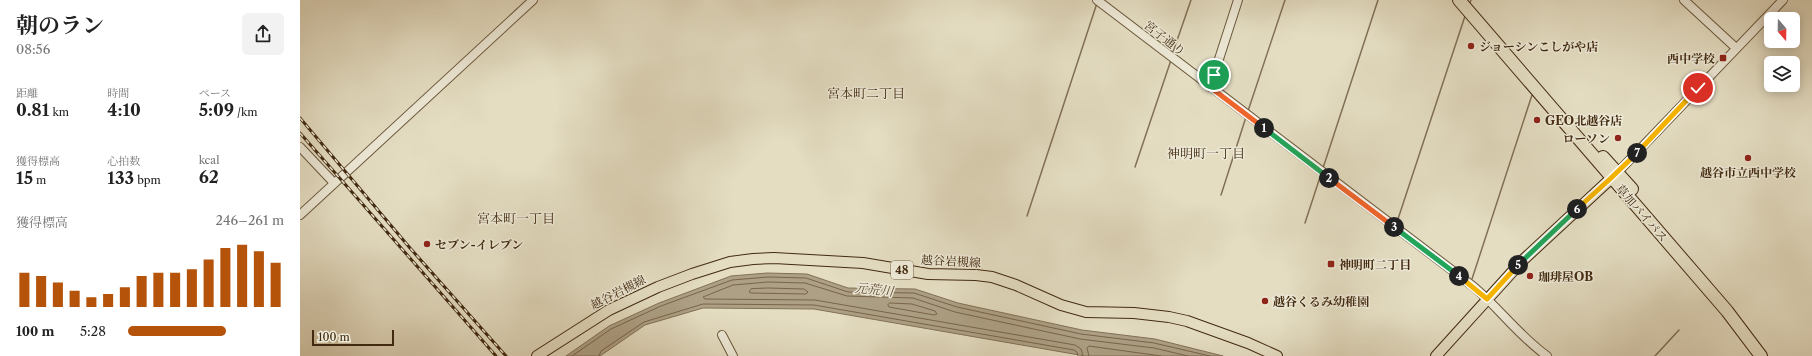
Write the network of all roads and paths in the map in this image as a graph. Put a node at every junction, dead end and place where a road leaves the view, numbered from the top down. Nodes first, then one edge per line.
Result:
1 (533, 0) edge
2 (1097, 0) edge
3 (1238, 0) edge
4 (1459, 0) edge
5 (1467, 0) edge
6 (1684, 0) edge
7 (1783, 0) edge
8 (1736, 48) junction
9 (1210, 87) junction
10 (300, 147) edge
11 (1614, 175) junction
12 (334, 183) junction
13 (300, 214) edge
14 (1487, 299) junction
15 (722, 335) dead end
16 (537, 356) edge
17 (733, 356) edge
18 (1277, 356) edge
19 (1436, 356) edge
20 (1547, 356) edge
21 (1761, 356) edge
22 (1769, 356) edge

1 - 12 street
2 - 9 street, 宮子通り
3 - 9 street
4 - 11 highway, 草加バイパス
5 - 11 highway, 草加バイパス
6 - 8 street
7 - 8 street
8 - 11 street
9 - 14 street, 宮子通り
10 - 12 street
11 - 14 main road
11 - 21 highway, 草加バイパス
11 - 22 highway, 草加バイパス
12 - 13 street
14 - 19 main road
14 - 20 street, 宮子通り
15 - 17 street
16 - 18 main road, 越谷岩槻線 / 48

